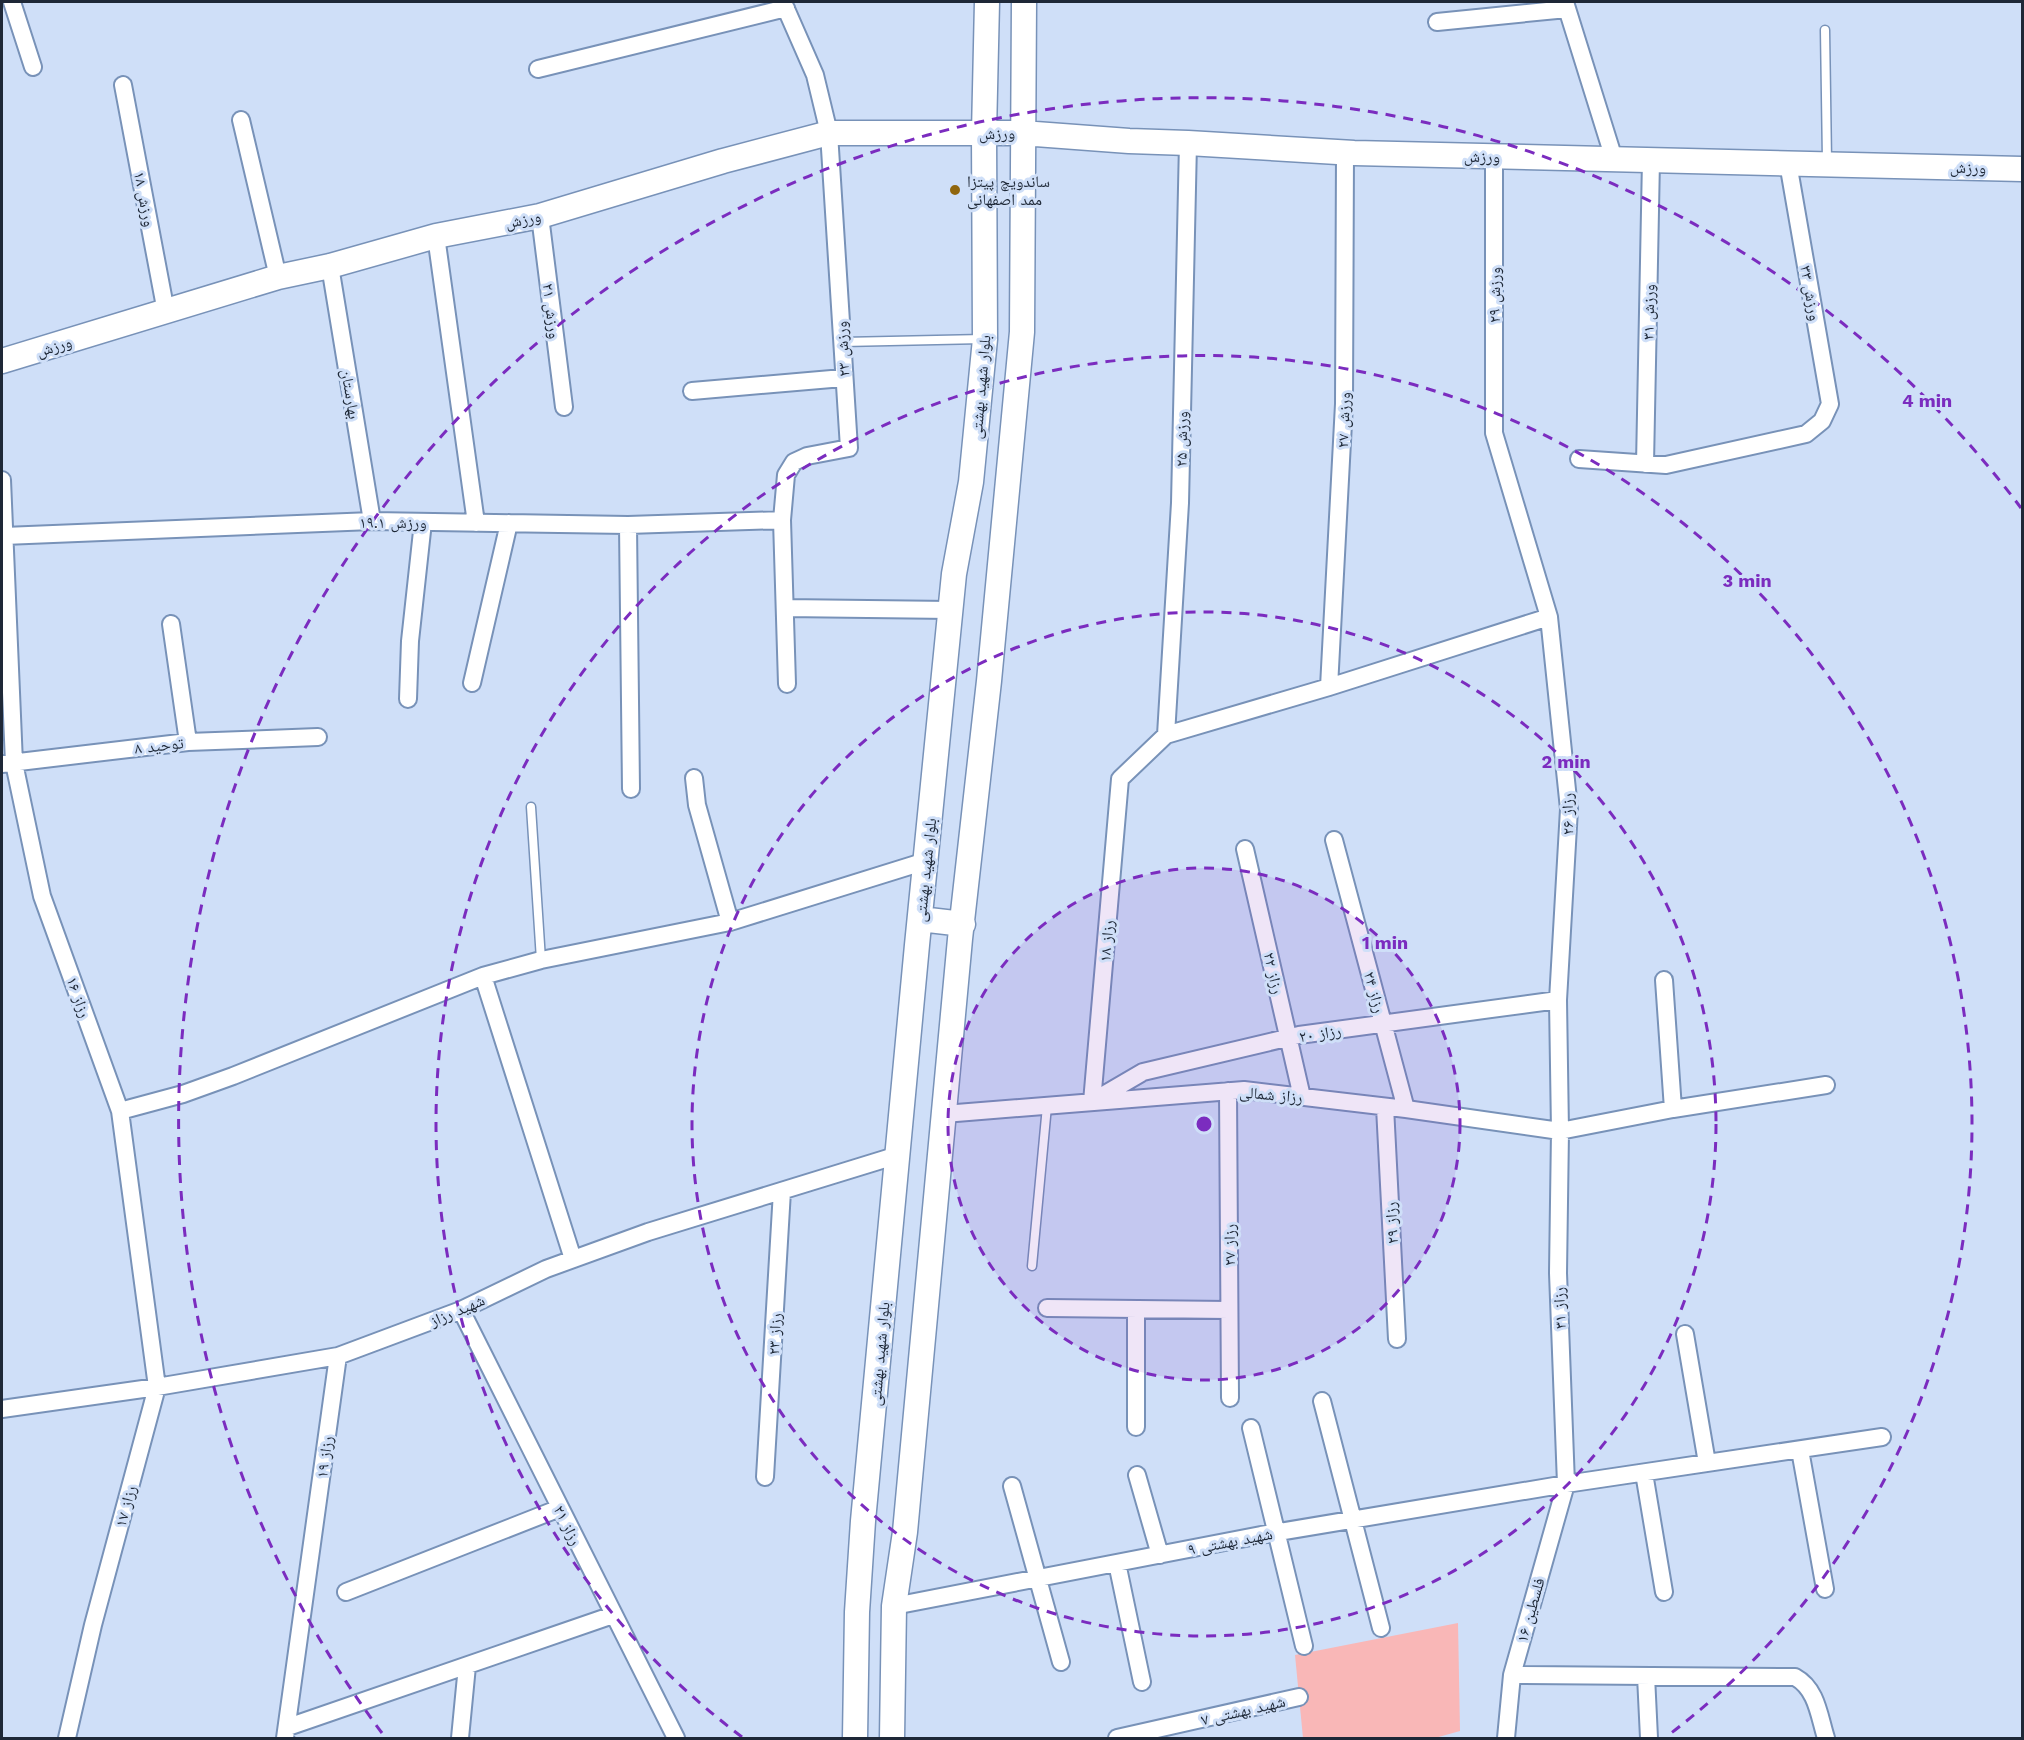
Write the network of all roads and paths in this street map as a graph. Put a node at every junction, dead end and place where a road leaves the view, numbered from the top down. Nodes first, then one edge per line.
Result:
1 (12, 2) edge
2 (987, 2) edge
3 (1024, 2) edge
4 (784, 5) edge
5 (1566, 5) edge
6 (1437, 22) dead end
7 (1825, 30) dead end
8 (33, 67) dead end
9 (538, 69) dead end
10 (123, 85) dead end
11 (241, 120) dead end
12 (829, 133) junction
13 (984, 133) junction
14 (1022, 133) junction
15 (1188, 143) junction
16 (1345, 153) junction
17 (1494, 156) junction
18 (1614, 159) junction
19 (1651, 160) junction
20 (1788, 163) junction
21 (1827, 164) junction
22 (2022, 169) edge
23 (540, 216) junction
24 (436, 236) junction
25 (330, 267) junction
26 (278, 277) junction
27 (166, 312) junction
28 (985, 339) junction
29 (843, 342) junction
30 (2, 361) edge
31 (843, 378) junction
32 (692, 391) dead end
33 (564, 407) dead end
34 (1494, 433) joint
35 (1578, 459) dead end
36 (1645, 464) junction
37 (2, 480) edge
38 (782, 520) junction
39 (372, 521) junction
40 (423, 522) junction
41 (476, 523) junction
42 (509, 523) junction
43 (628, 525) junction
44 (4, 536) junction
45 (785, 608) junction
46 (951, 610) junction
47 (1549, 617) junction
48 (171, 624) dead end
49 (472, 683) dead end
50 (788, 684) dead end
51 (1329, 687) junction
52 (408, 699) dead end
53 (1166, 735) junction
54 (318, 737) dead end
55 (188, 742) junction
56 (8, 763) edge
57 (694, 778) dead end
58 (631, 789) dead end
59 (531, 807) dead end
60 (1334, 840) dead end
61 (1245, 849) dead end
62 (926, 861) junction
63 (920, 919) junction
64 (730, 922) junction
65 (963, 924) junction
66 (541, 960) junction
67 (483, 976) junction
68 (1664, 980) dead end
69 (1558, 1000) junction
70 (1383, 1024) junction
71 (1288, 1038) junction
72 (1826, 1085) dead end
73 (1228, 1091) junction
74 (1302, 1097) junction
75 (1092, 1102) junction
76 (1047, 1106) junction
77 (1385, 1107) junction
78 (1406, 1108) junction
79 (1673, 1109) junction
80 (120, 1111) junction
81 (944, 1114) junction
82 (1560, 1131) junction
83 (898, 1155) junction
84 (782, 1191) junction
85 (573, 1259) junction
86 (1032, 1266) dead end
87 (1047, 1308) dead end
88 (461, 1310) junction
89 (1136, 1310) junction
90 (1229, 1310) junction
91 (1684, 1334) dead end
92 (1397, 1339) dead end
93 (338, 1356) junction
94 (157, 1387) junction
95 (1230, 1398) dead end
96 (1322, 1401) dead end
97 (2, 1409) edge
98 (1136, 1426) dead end
99 (1251, 1428) dead end
100 (1882, 1437) dead end
101 (1800, 1450) junction
102 (1707, 1463) junction
103 (1644, 1473) junction
104 (1137, 1475) dead end
105 (765, 1477) dead end
106 (1566, 1484) junction
107 (1012, 1486) dead end
108 (560, 1508) junction
109 (1353, 1520) junction
110 (1277, 1533) junction
111 (1160, 1555) junction
112 (1117, 1563) junction
113 (1037, 1578) junction
114 (1825, 1589) dead end
115 (346, 1592) dead end
116 (1664, 1592) dead end
117 (894, 1606) junction
118 (613, 1615) junction
119 (1381, 1628) dead end
120 (1304, 1646) dead end
121 (1061, 1662) dead end
122 (467, 1666) junction
123 (1512, 1674) junction
124 (1646, 1676) junction
125 (1143, 1682) dead end
126 (1299, 1697) dead end
127 (662, 1714) junction
128 (287, 1733) edge
129 (67, 1738) edge
130 (460, 1738) edge
131 (660, 1738) edge
132 (676, 1738) edge
133 (855, 1738) edge
134 (892, 1738) edge
135 (1117, 1738) edge
136 (1506, 1738) edge
137 (1649, 1738) edge
138 (1826, 1738) edge

1 - 8 street
2 - 13 main road, بلوار شهید بهشتی
3 - 14 main road
4 - 9 street
4 - 12 street, ورزش ۲۳
5 - 6 street
5 - 18 street
7 - 21 lane
10 - 27 street, ورزش ۱۸
11 - 26 street
12 - 13 main road, ورزش
12 - 23 main road, ورزش
12 - 29 street, ورزش ۲۳
13 - 14 main road, ورزش
13 - 28 main road, بلوار شهید بهشتی
14 - 15 main road, ورزش
14 - 65 main road
15 - 16 main road, ورزش
15 - 53 street, ورزش ۲۵
16 - 17 main road, ورزش
16 - 51 street, ورزش ۲۷
17 - 18 main road, ورزش
17 - 34 street, ورزش ۲۹
18 - 19 main road, ورزش
19 - 20 main road, ورزش
19 - 36 street, ورزش ۳۱
20 - 21 main road, ورزش
20 - 36 street, ورزش ۳۳
21 - 22 main road, ورزش
23 - 24 main road, ورزش
23 - 33 street, ورزش ۲۱
24 - 25 main road, ورزش
24 - 41 street
25 - 26 main road, ورزش
25 - 39 street, بهارستان
26 - 27 main road, ورزش
27 - 30 main road, ورزش
28 - 29 lane
28 - 46 main road, بلوار شهید بهشتی
29 - 31 street, ورزش ۲۳
31 - 32 street
31 - 38 street, ورزش ۲۳
34 - 47 street, رزاز ۲۶
35 - 36 street
37 - 44 street, رزاز ۱۶
38 - 43 street, ورزش ۱۹.۱
38 - 45 street
39 - 40 street, ورزش ۱۹.۱
39 - 44 street, ورزش ۱۹.۱
40 - 41 street, ورزش ۱۹.۱
40 - 52 street
41 - 42 street, ورزش ۱۹.۱
42 - 43 street, ورزش ۱۹.۱
42 - 49 street
43 - 58 street
44 - 56 street, رزاز ۱۶
45 - 46 street
45 - 50 street
46 - 62 main road, بلوار شهید بهشتی
47 - 51 street
47 - 69 street, رزاز ۲۶
48 - 55 street
51 - 53 street
53 - 75 street, رزاز ۱۸
54 - 55 street, توحید ۸
55 - 56 street, توحید ۸
56 - 80 street, رزاز ۱۶
57 - 64 street
59 - 66 lane
60 - 70 street, رزاز ۲۴
61 - 71 street, رزاز ۲۲
62 - 63 main road, بلوار شهید بهشتی
62 - 64 street
63 - 65 main road
63 - 83 main road, بلوار شهید بهشتی
64 - 66 street
65 - 81 main road
66 - 67 street
67 - 80 street
67 - 85 street
68 - 79 street
69 - 70 street, رزاز ۲۰
69 - 82 street, رزاز ۲۶
70 - 71 street, رزاز ۲۰
70 - 78 street, رزاز ۲۴
71 - 74 street, رزاز ۲۲
71 - 75 street, رزاز ۲۰
72 - 79 street, رزاز شمالی
73 - 74 street, رزاز شمالی
73 - 75 street, رزاز شمالی
73 - 90 street, رزاز ۲۷
74 - 77 street, رزاز شمالی
75 - 76 street, رزاز شمالی
76 - 81 street, رزاز شمالی
76 - 86 lane
77 - 78 street, رزاز شمالی
77 - 92 street, رزاز ۲۹
78 - 82 street, رزاز شمالی
79 - 82 street, رزاز شمالی
80 - 94 street, رزاز ۱۶
81 - 117 main road
82 - 106 street, رزاز ۳۱
83 - 84 street, شهید رزاز
83 - 133 main road, بلوار شهید بهشتی
84 - 85 street, شهید رزاز
84 - 105 street, رزاز ۲۳
85 - 88 street, شهید رزاز
87 - 89 street
88 - 93 street, شهید رزاز
88 - 108 street, رزاز ۲۱
89 - 90 street
89 - 98 street
90 - 95 street, رزاز ۲۷
91 - 102 street
93 - 94 street, شهید رزاز
93 - 128 street, رزاز ۱۹
94 - 97 street, شهید رزاز
94 - 129 street, رزاز ۱۷
96 - 109 street
99 - 110 street
100 - 101 street, شهید بهشتی ۹
101 - 102 street, شهید بهشتی ۹
101 - 114 street
102 - 103 street, شهید بهشتی ۹
103 - 106 street, شهید بهشتی ۹
103 - 116 street
104 - 111 street
106 - 109 street, شهید بهشتی ۹
106 - 123 street, فلسطین ۱۶
107 - 113 street
108 - 115 street
108 - 118 street, رزاز ۲۱
109 - 110 street, شهید بهشتی ۹
109 - 119 street
110 - 111 street, شهید بهشتی ۹
110 - 120 street
111 - 112 street, شهید بهشتی ۹
112 - 113 street, شهید بهشتی ۹
112 - 125 street
113 - 117 street, شهید بهشتی ۹
113 - 121 street
117 - 134 main road
118 - 122 street
118 - 127 street, رزاز ۲۱
122 - 128 street
122 - 130 street
123 - 124 street
123 - 136 street, فلسطین ۱۶
124 - 137 street
124 - 138 street
126 - 135 street, شهید بهشتی ۷
127 - 131 street
127 - 132 street, رزاز ۲۱

